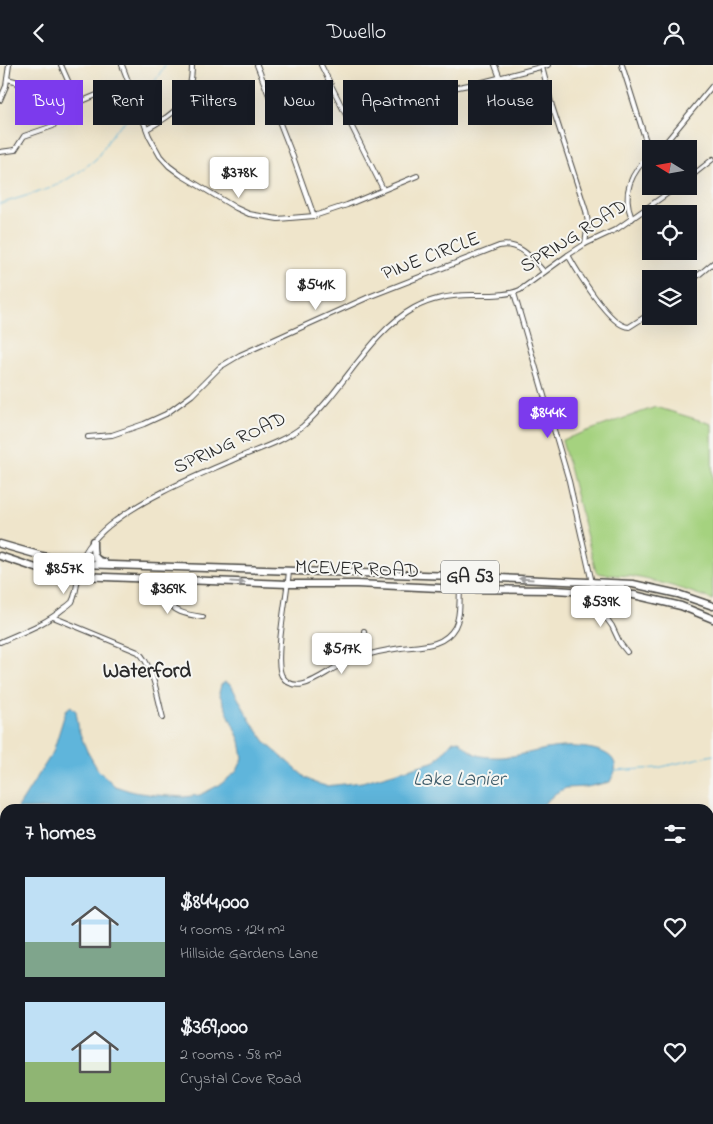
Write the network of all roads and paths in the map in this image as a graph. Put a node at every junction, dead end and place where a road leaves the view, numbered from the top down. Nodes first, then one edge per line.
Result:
1 (9, 65) edge
2 (61, 65) edge
3 (122, 65) edge
4 (192, 65) edge
5 (257, 65) edge
6 (321, 65) edge
7 (496, 65) edge
8 (548, 65) edge
9 (622, 65) edge
10 (542, 67) junction
11 (500, 78) junction
12 (7, 79) junction
13 (68, 80) edge
14 (15, 81) edge
15 (713, 85) edge
16 (458, 87) edge
17 (0, 100) edge
18 (54, 125) edge
19 (147, 129) junction
20 (646, 140) edge
21 (668, 140) edge
22 (0, 152) edge
23 (713, 159) edge
24 (642, 163) edge
25 (698, 171) edge
26 (416, 176) dead end
27 (383, 189) junction
28 (665, 195) edge
29 (314, 216) junction
30 (632, 219) junction
31 (585, 244) junction
32 (568, 255) junction
33 (713, 263) edge
34 (544, 272) junction
35 (697, 276) edge
36 (514, 293) junction
37 (642, 319) edge
38 (88, 437) dead end
39 (93, 541) junction
40 (0, 544) edge
41 (0, 556) edge
42 (80, 564) junction
43 (147, 567) junction
44 (289, 570) junction
45 (79, 576) junction
46 (160, 578) junction
47 (592, 583) junction
48 (288, 584) junction
49 (460, 589) junction
50 (594, 593) junction
51 (713, 606) edge
52 (53, 617) junction
53 (204, 617) dead end
54 (713, 619) edge
55 (364, 631) dead end
56 (0, 642) edge
57 (627, 652) dead end
58 (366, 655) junction
59 (164, 718) dead end

1 - 12 street
2 - 13 street
3 - 19 street
4 - 19 street
5 - 29 street
6 - 27 street
7 - 11 street
8 - 10 street
9 - 20 street
10 - 11 street
10 - 31 street
11 - 16 street
12 - 14 street
12 - 17 street
15 - 21 street
18 - 22 street
19 - 29 street
23 - 25 street
24 - 30 street
26 - 27 street
27 - 29 street
28 - 30 street, SPRING ROAD
30 - 31 street, SPRING ROAD
31 - 32 street, SPRING ROAD
32 - 34 street, SPRING ROAD
32 - 37 street
33 - 35 street
34 - 36 street, SPRING ROAD
34 - 38 street, PINE CIRCLE
36 - 39 street, SPRING ROAD
36 - 47 street
39 - 42 street, SPRING ROAD
39 - 43 main road
40 - 42 main road, MCEVER ROAD / GA 53
41 - 45 main road, MCEVER ROAD / GA 53
42 - 43 main road, MCEVER ROAD / GA 53
42 - 45 street, SPRING ROAD
43 - 44 main road, MCEVER ROAD / GA 53
47 -> 44 main road, MCEVER ROAD / GA 53
44 - 48 street
45 - 46 main road, MCEVER ROAD / GA 53
45 - 52 street, SPRING ROAD
46 -> 48 main road, MCEVER ROAD / GA 53
46 - 53 street
47 - 50 street
47 - 51 main road, MCEVER ROAD / GA 53
48 - 49 main road, MCEVER ROAD / GA 53
48 - 58 street
49 - 50 main road, MCEVER ROAD / GA 53
49 - 58 street
50 - 54 main road, MCEVER ROAD / GA 53
50 - 57 street
52 - 56 street, SPRING ROAD
52 - 59 street
55 - 58 street

